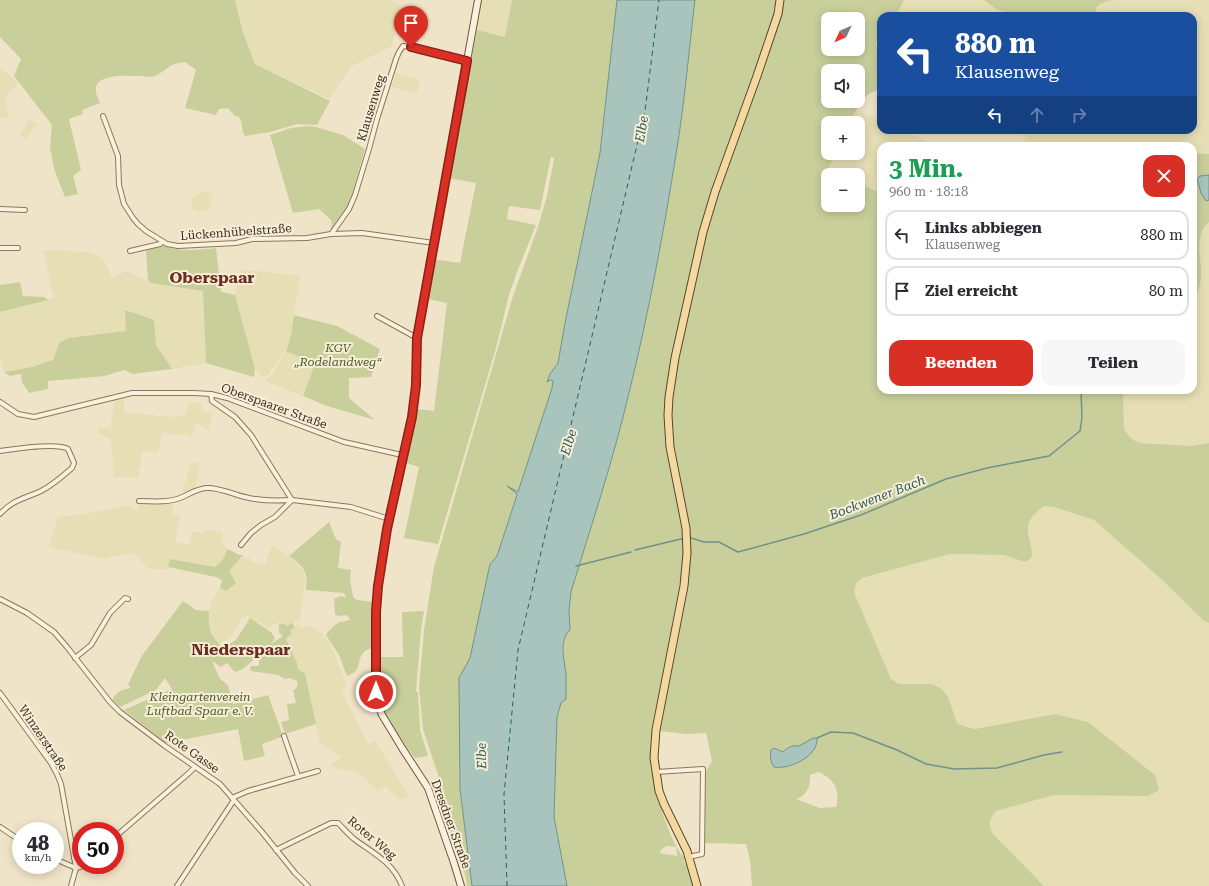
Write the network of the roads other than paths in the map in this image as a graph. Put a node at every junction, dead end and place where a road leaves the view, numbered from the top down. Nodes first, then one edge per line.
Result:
1 (478, 0) edge
2 (780, 0) edge
3 (467, 61) junction
4 (104, 116) dead end
5 (0, 209) edge
6 (25, 210) dead end
7 (331, 234) junction
8 (162, 242) junction
9 (434, 243) junction
10 (0, 248) edge
11 (18, 248) dead end
12 (130, 251) dead end
13 (377, 316) dead end
14 (417, 338) junction
15 (211, 394) junction
16 (0, 402) edge
17 (0, 451) edge
18 (402, 455) junction
19 (292, 500) junction
20 (139, 501) dead end
21 (0, 514) edge
22 (389, 519) junction
23 (241, 544) dead end
24 (0, 599) edge
25 (128, 599) dead end
26 (75, 658) junction
27 (0, 693) edge
28 (284, 736) dead end
29 (195, 767) junction
30 (318, 770) dead end
31 (656, 772) junction
32 (298, 776) junction
33 (233, 799) junction
34 (0, 827) edge
35 (124, 829) edge
36 (12, 835) edge
37 (72, 847) edge
38 (276, 850) junction
39 (689, 857) junction
40 (74, 874) edge
41 (71, 886) edge
42 (176, 886) edge
43 (308, 886) edge
44 (402, 886) edge
45 (461, 886) edge
46 (697, 886) edge

1 - 3 main road, Dresdner Straße
2 - 31 main road
3 - 7 street, Klausenweg
3 - 9 main road, Dresdner Straße
4 - 8 street, Lückenhübelstraße
5 - 6 street
7 - 8 street, Lückenhübelstraße
7 - 9 street, Lückenhübelstraße
8 - 12 street
9 - 14 main road, Dresdner Straße
10 - 11 street
13 - 14 street
14 - 18 main road, Dresdner Straße
15 - 16 street, Oberspaarer Straße
15 - 18 street, Oberspaarer Straße
15 - 19 street
17 - 21 street
18 - 22 main road, Dresdner Straße
19 - 20 street
19 - 22 street
19 - 23 street
22 - 45 main road, Dresdner Straße
24 - 26 street, Rote Gasse
25 - 26 street
26 - 29 street, Rote Gasse
27 - 37 street, Winzerstraße
28 - 32 street
29 - 33 street, Rote Gasse
29 - 35 street
30 - 32 street
31 - 39 main road
31 - 39 street
32 - 33 street
33 - 38 street, Rote Gasse
33 - 42 street
34 - 36 street
38 - 43 street, Rote Gasse
38 - 44 street, Roter Weg
39 - 46 main road
40 - 41 street

